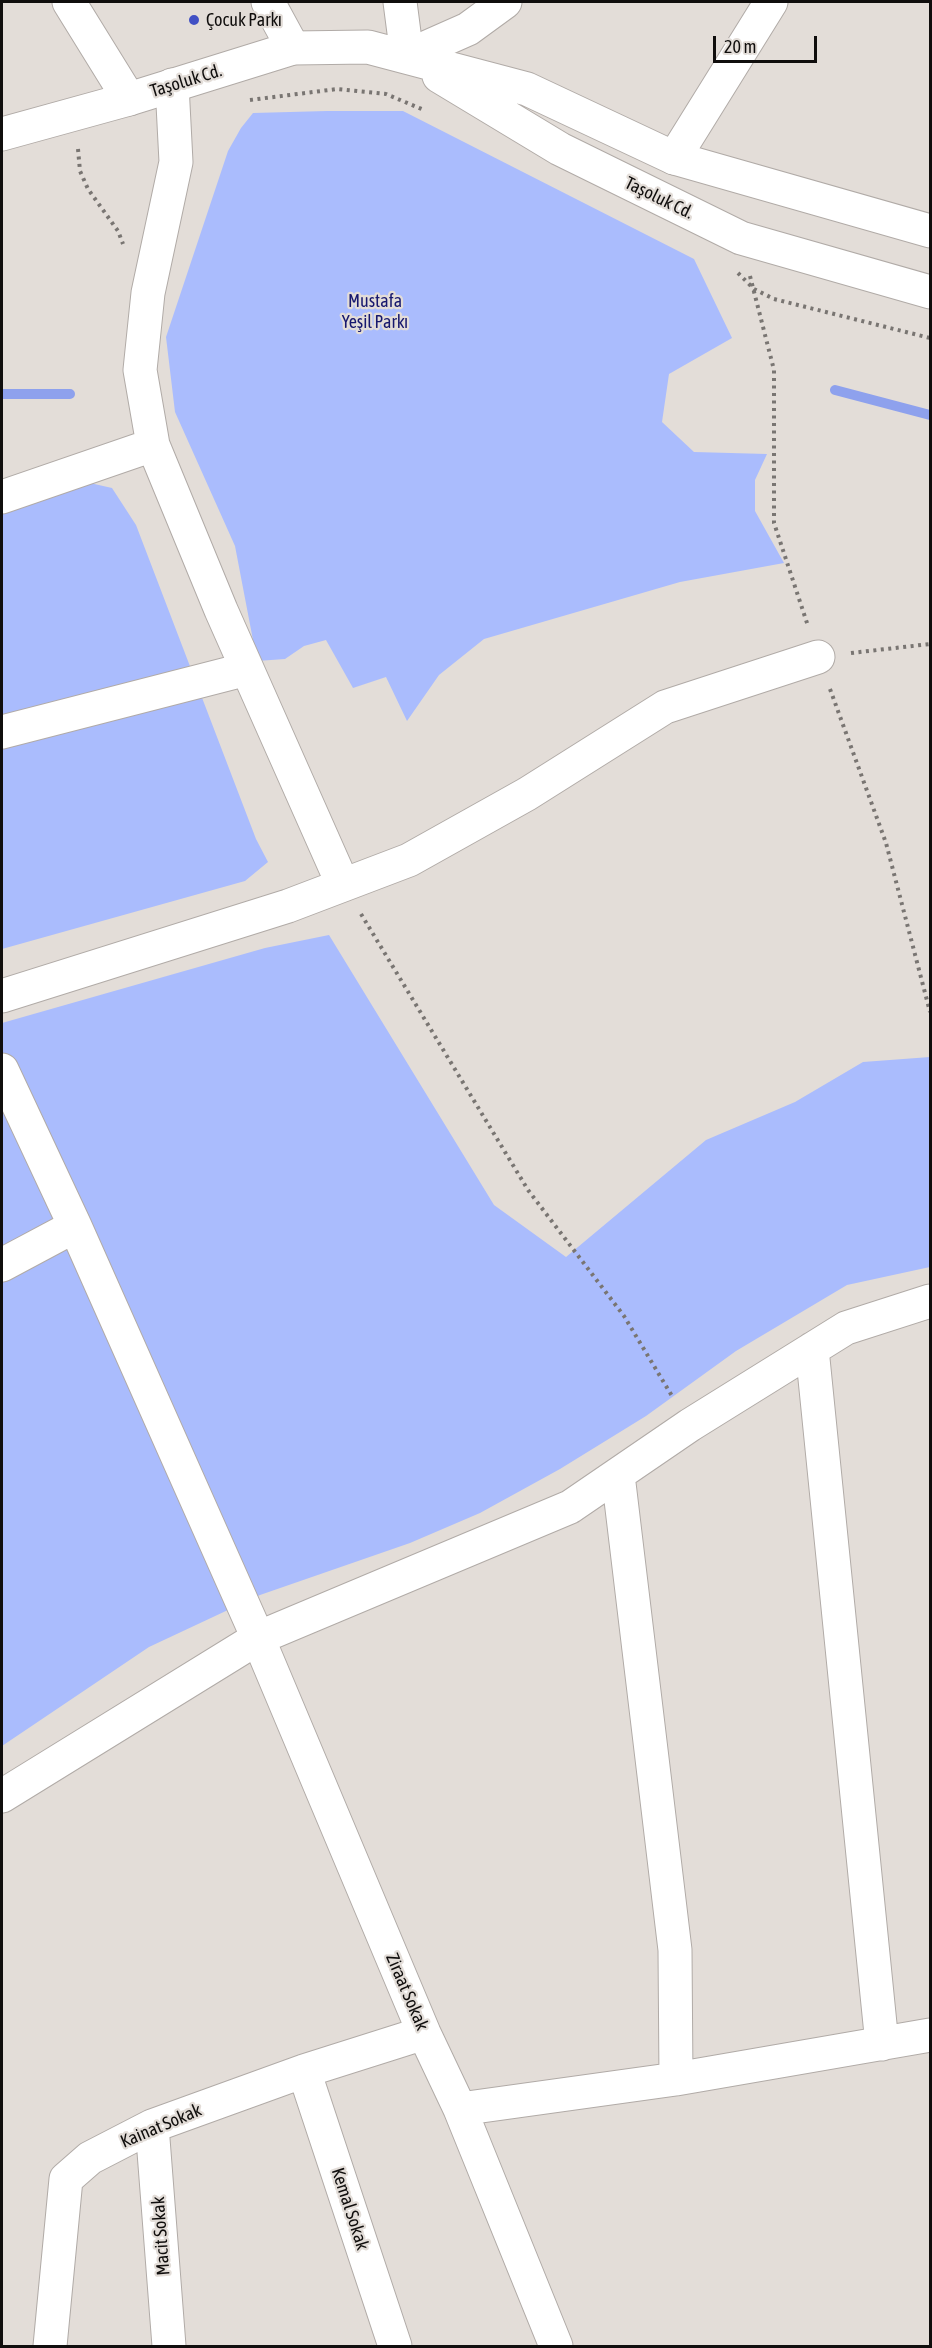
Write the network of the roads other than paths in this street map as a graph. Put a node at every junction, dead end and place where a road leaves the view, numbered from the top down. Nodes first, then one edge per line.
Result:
1 (69, 2) edge
2 (268, 2) edge
3 (400, 2) edge
4 (505, 2) edge
5 (771, 2) edge
6 (293, 48) junction
7 (407, 56) junction
8 (172, 86) junction
9 (129, 99) junction
10 (2, 134) edge
11 (674, 158) junction
12 (928, 227) edge
13 (930, 292) edge
14 (153, 445) junction
15 (2, 497) edge
16 (818, 657) road end
17 (247, 669) junction
18 (2, 732) edge
19 (344, 885) junction
20 (2, 996) edge
21 (2, 1070) edge
22 (75, 1226) junction
23 (2, 1265) edge
24 (930, 1301) edge
25 (812, 1349) junction
26 (618, 1474) junction
27 (258, 1638) junction
28 (2, 1796) edge
29 (424, 2033) junction
30 (930, 2035) edge
31 (882, 2043) junction
32 (304, 2071) junction
33 (676, 2079) junction
34 (460, 2109) junction
35 (152, 2126) junction
36 (50, 2346) edge
37 (169, 2346) edge
38 (395, 2346) edge
39 (556, 2346) edge

1 - 9 street
2 - 6 street
3 - 7 street
4 - 7 street
5 - 11 street
6 - 7 street, Taşoluk Cd.
6 - 8 street, Taşoluk Cd.
7 - 11 street, Taşoluk Cd.
7 - 13 street, Taşoluk Cd.
8 - 9 street, Taşoluk Cd.
8 - 14 street
9 - 10 street, Taşoluk Cd.
11 - 12 street, Taşoluk Cd.
14 - 15 street
14 - 17 street
16 - 19 street
17 - 18 street
17 - 19 street
19 - 20 street
21 - 22 street, Ziraat Sokak
22 - 23 street
22 - 27 street, Ziraat Sokak
24 - 25 street
25 - 26 street
25 - 31 street
26 - 27 street
26 - 33 street
27 - 28 street
27 - 29 street, Ziraat Sokak
29 - 32 street, Kainat Sokak
29 - 34 street, Ziraat Sokak
30 - 31 street
31 - 33 street
32 - 35 street, Kainat Sokak
32 - 38 street, Kemal Sokak
33 - 34 street
34 - 39 street, Ziraat Sokak
35 - 36 street, Kainat Sokak
35 - 37 street, Macit Sokak

